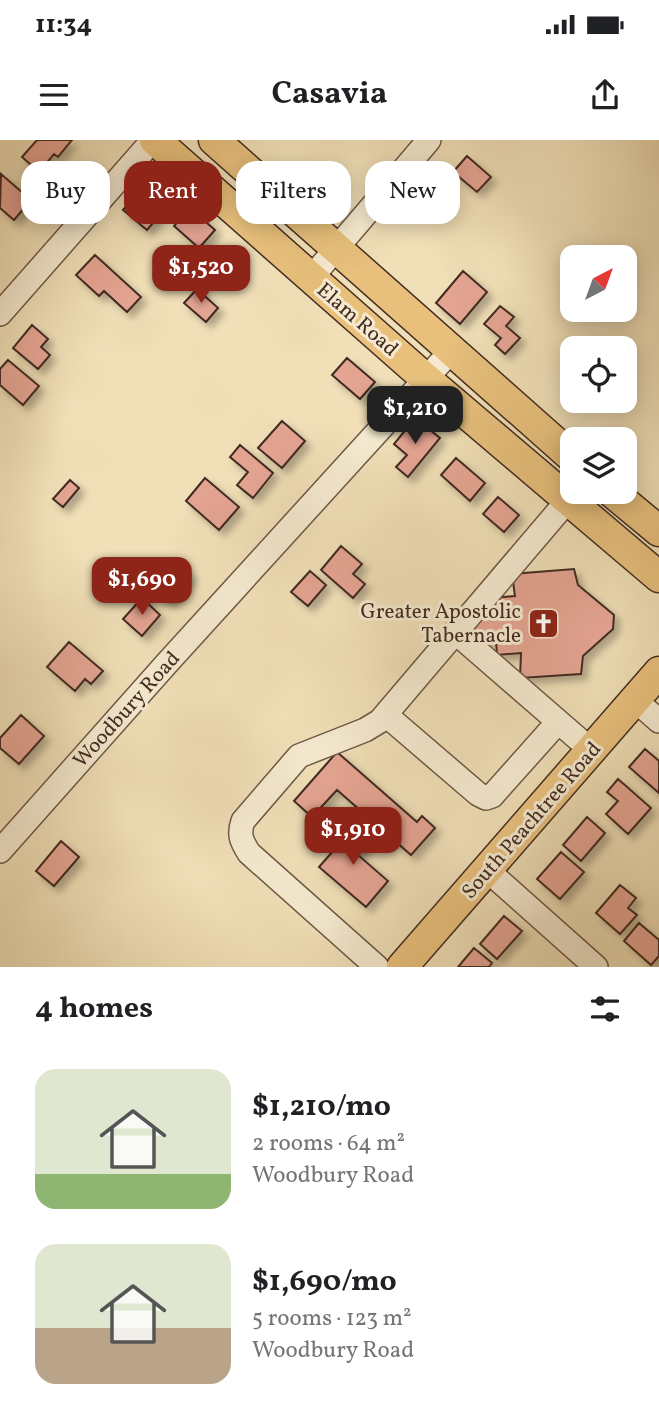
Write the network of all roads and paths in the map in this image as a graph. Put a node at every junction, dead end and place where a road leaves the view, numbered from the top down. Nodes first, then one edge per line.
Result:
1 (154, 140) edge
2 (214, 140) edge
3 (429, 140) edge
4 (337, 248) junction
5 (311, 278) junction
6 (0, 314) edge
7 (452, 351) junction
8 (426, 379) junction
9 (560, 446) edge
10 (560, 493) edge
11 (565, 504) edge
12 (573, 504) edge
13 (626, 504) edge
14 (659, 531) edge
15 (659, 577) edge
16 (456, 632) junction
17 (659, 672) edge
18 (635, 700) junction
19 (386, 715) junction
20 (659, 721) edge
21 (558, 722) junction
22 (591, 750) junction
23 (0, 851) edge
24 (487, 870) junction
25 (377, 967) edge
26 (402, 967) edge
27 (596, 967) edge

1 - 5 main road, Elam Road
1 - 6 street
2 - 4 main road, Elam Road
3 - 4 street
4 - 5 street
4 - 7 main road, Elam Road
5 - 8 main road, Elam Road
7 - 8 street, Woodbury Road
7 - 9 main road, Elam Road
8 - 10 main road, Elam Road
8 - 23 street, Woodbury Road
11 - 16 street
12 - 15 main road, Elam Road
13 - 14 main road
16 - 19 street
16 - 21 street
17 - 18 main road, South Peachtree Road
18 - 20 street
18 - 22 main road, South Peachtree Road
19 - 21 street
19 - 25 street
21 - 22 street
22 - 24 main road, South Peachtree Road
24 - 26 main road, South Peachtree Road
24 - 27 street

